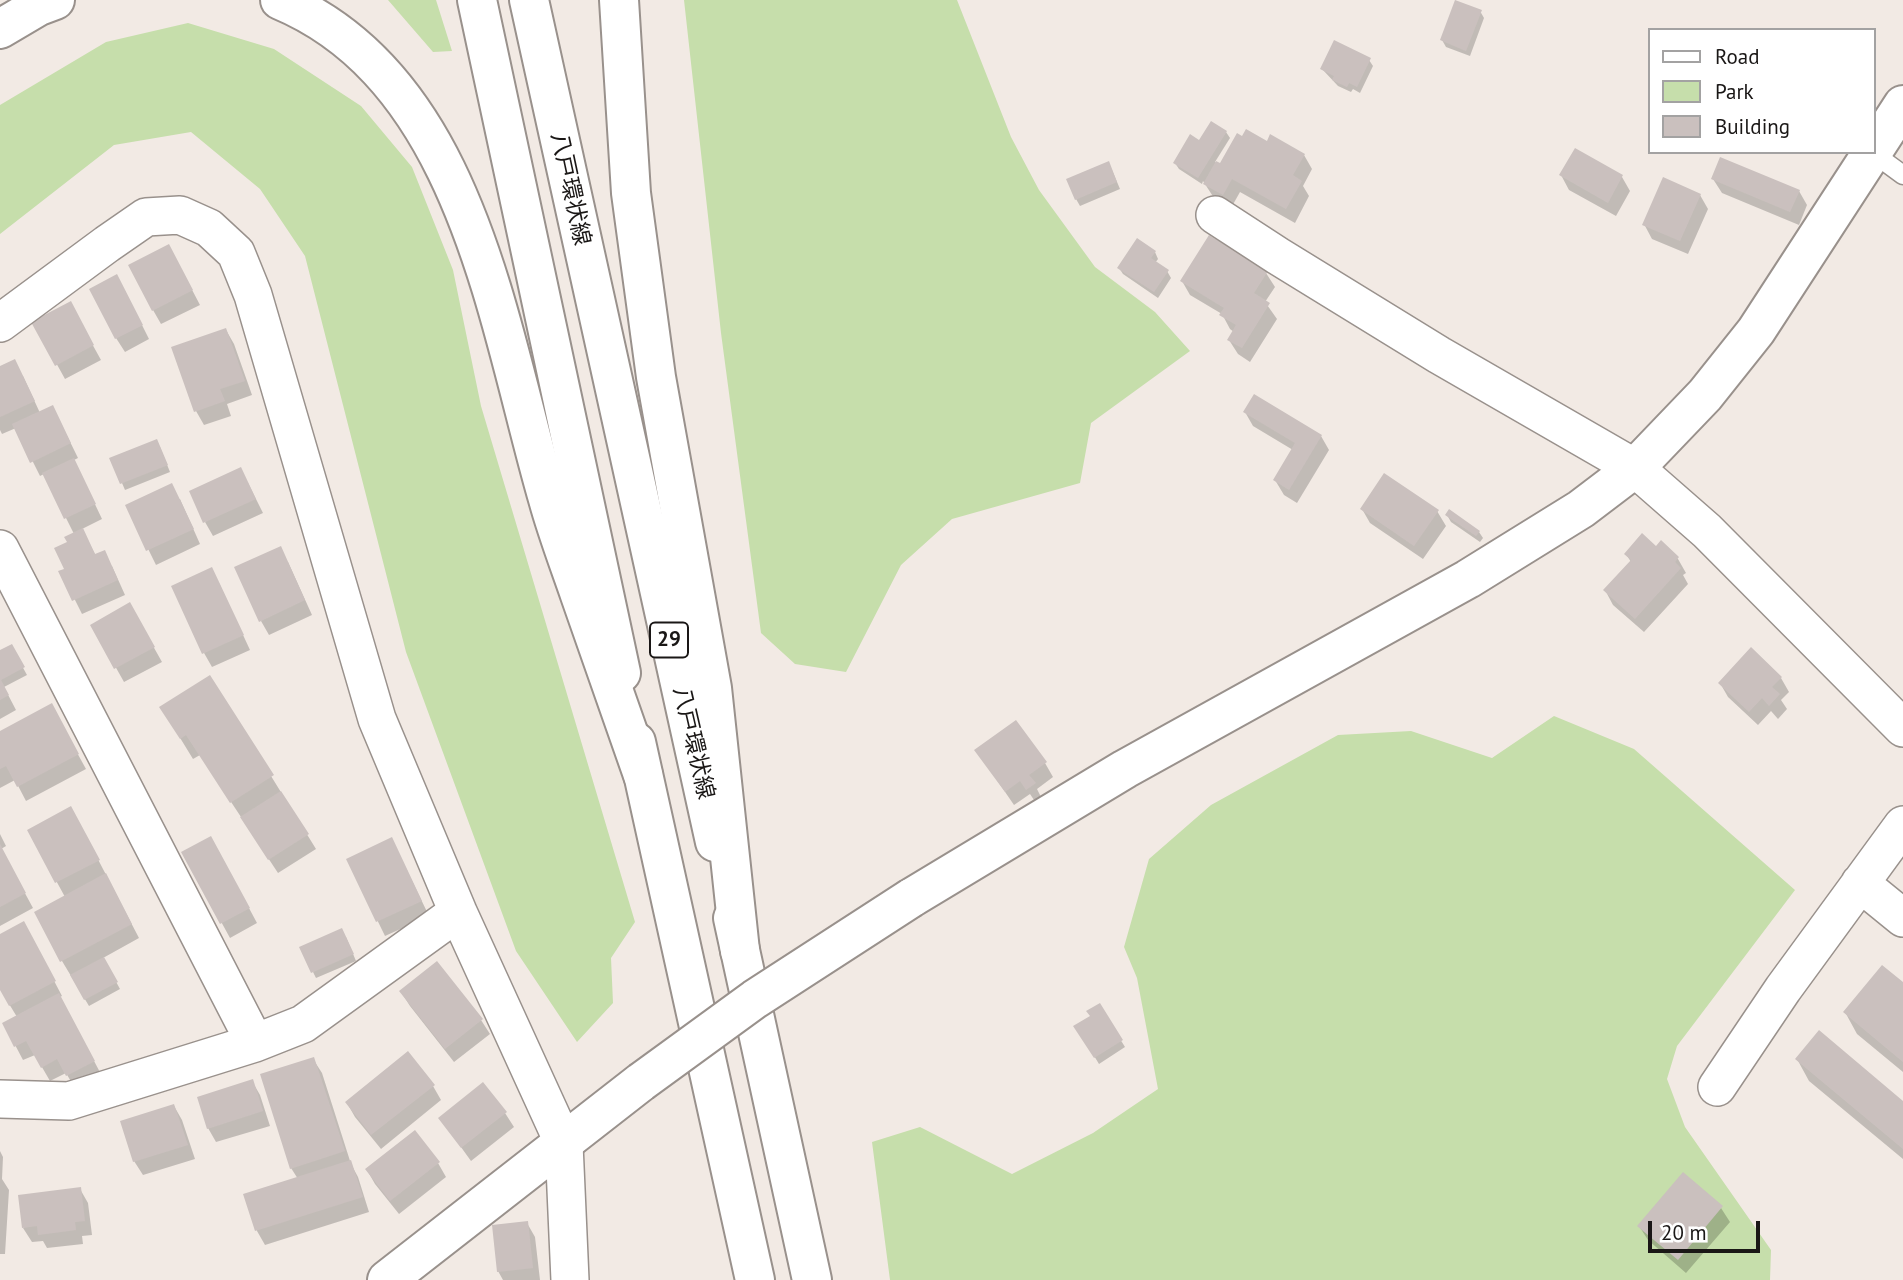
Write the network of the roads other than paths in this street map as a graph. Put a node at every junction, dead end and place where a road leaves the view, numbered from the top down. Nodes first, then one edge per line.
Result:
1 (55, 0) edge
2 (280, 0) edge
3 (477, 0) edge
4 (529, 0) edge
5 (619, 0) edge
6 (0, 29) edge
7 (1903, 104) edge
8 (1875, 150) edge
9 (1872, 154) edge
10 (1874, 154) edge
11 (1903, 175) edge
12 (1215, 215) dead end
13 (0, 323) edge
14 (1635, 468) junction
15 (0, 549) edge
16 (1903, 729) edge
17 (643, 775) junction
18 (1903, 825) edge
19 (1860, 883) junction
20 (458, 912) junction
21 (1903, 918) edge
22 (740, 951) junction
23 (255, 1043) junction
24 (1717, 1087) dead end
25 (0, 1099) edge
26 (564, 1144) junction
27 (387, 1280) edge
28 (570, 1280) edge
29 (755, 1280) edge
30 (812, 1280) edge

1 - 6 main road
2 - 17 main road
3 - 17 main road, 29
4 - 22 main road, 八戸環状線 / 29
5 - 22 main road
7 - 8 main road
9 - 14 main road
10 - 11 lane
12 - 14 street
13 - 20 street
14 - 16 street
14 - 26 main road, bridge
15 - 23 street
17 - 29 main road, 29
18 - 19 street
19 - 21 street
19 - 24 street
20 - 23 street
20 - 26 street
22 - 30 main road, 八戸環状線 / 29
23 - 25 street
26 - 27 main road
26 - 28 street

